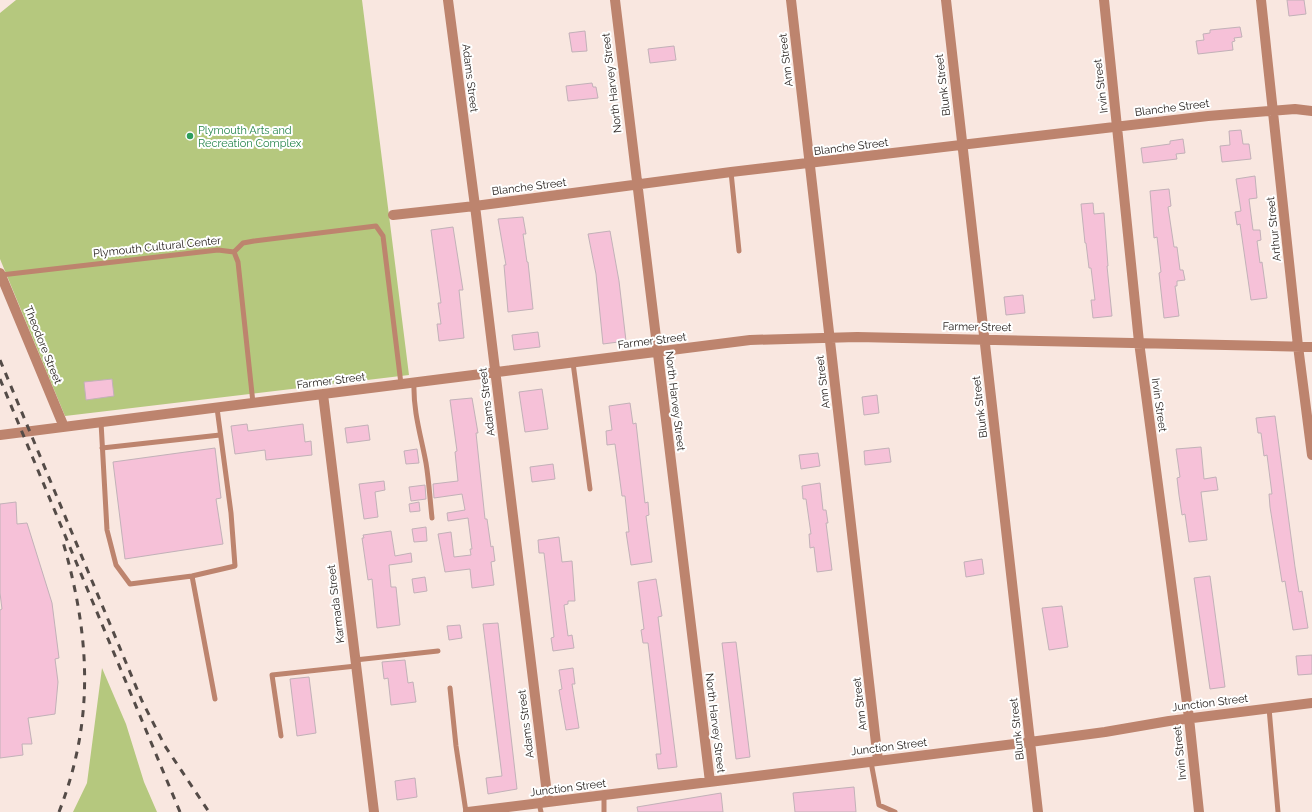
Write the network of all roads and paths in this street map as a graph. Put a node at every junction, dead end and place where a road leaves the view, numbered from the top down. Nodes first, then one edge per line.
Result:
1 (448, 0) edge
2 (615, 0) edge
3 (791, 0) edge
4 (946, 0) edge
5 (1104, 0) edge
6 (1261, 0) edge
7 (1274, 110) junction
8 (1312, 111) edge
9 (1118, 127) junction
10 (962, 146) junction
11 (810, 164) junction
12 (732, 172) junction
13 (637, 185) junction
14 (475, 206) junction
15 (393, 215) dead end
16 (739, 251) dead end
17 (234, 252) junction
18 (0, 274) edge
19 (830, 337) junction
20 (985, 340) junction
21 (1139, 342) junction
22 (1298, 346) junction
23 (1312, 346) edge
24 (657, 352) junction
25 (573, 363) junction
26 (495, 372) junction
27 (414, 383) junction
28 (401, 384) junction
29 (323, 394) junction
30 (254, 403) junction
31 (217, 408) junction
32 (101, 422) junction
33 (64, 427) junction
34 (220, 435) junction
35 (0, 436) edge
36 (102, 448) junction
37 (1312, 455) edge
38 (590, 489) dead end
39 (432, 518) dead end
40 (192, 576) junction
41 (438, 651) dead end
42 (356, 663) junction
43 (450, 688) dead end
44 (214, 699) dead end
45 (1312, 703) edge
46 (1269, 708) junction
47 (1189, 718) junction
48 (281, 736) dead end
49 (1030, 742) junction
50 (874, 761) junction
51 (710, 782) junction
52 (604, 795) junction
53 (542, 806) edge
54 (374, 812) edge
55 (467, 812) edge
56 (604, 812) edge
57 (895, 812) edge
58 (1038, 812) edge
59 (1199, 812) edge
60 (1278, 812) edge

1 - 14 street, Adams Street
2 - 13 street, North Harvey Street
3 - 11 street, Ann Street
4 - 10 street, Blunk Street
5 - 9 street, Irvin Street
6 - 7 street, Arthur Street
7 - 8 street, Blanche Street
7 - 9 street, Blanche Street
7 - 22 street, Arthur Street
9 - 10 street, Blanche Street
9 - 21 street, Irvin Street
10 - 11 street, Blanche Street
10 - 20 street, Blunk Street
11 - 12 street, Blanche Street
11 - 19 street, Ann Street
12 - 13 street, Blanche Street
12 - 16 lane
13 - 14 street, Blanche Street
13 - 24 street, North Harvey Street
14 - 15 street, Blanche Street
14 - 26 street, Adams Street
17 - 18 lane, Plymouth Cultural Center
17 - 28 lane
17 - 30 lane, Plymouth Cultural Center
18 - 33 street, Theodore Street
19 - 20 street, Farmer Street
19 - 24 street, Farmer Street
19 - 50 street, Ann Street
20 - 21 street, Farmer Street
20 - 49 street, Blunk Street
21 - 22 street, Farmer Street
21 - 47 street, Irvin Street
22 - 23 street, Farmer Street
22 - 37 street, Arthur Street
24 - 25 street, Farmer Street
24 - 51 street, North Harvey Street
25 - 26 street, Farmer Street
25 - 38 lane
26 - 27 street, Farmer Street
26 - 53 street, Adams Street
27 - 28 street, Farmer Street
27 - 39 lane
28 - 29 street, Farmer Street
29 - 30 street, Farmer Street
29 - 42 street, Karmada Street
30 - 31 street, Farmer Street
31 - 32 street, Farmer Street
31 - 34 lane
32 - 33 street, Farmer Street
32 - 36 lane
33 - 35 street, Farmer Street
34 - 36 lane
34 - 40 lane
36 - 40 lane
40 - 44 lane
41 - 42 lane
42 - 48 lane
42 - 54 street, Karmada Street
43 - 55 lane
45 - 46 street, Junction Street
46 - 47 street, Junction Street
46 - 60 lane
47 - 49 street, Junction Street
47 - 59 street, Irvin Street
49 - 50 street, Junction Street
49 - 58 street, Blunk Street
50 - 51 street, Junction Street
50 - 57 lane
51 - 52 street, Junction Street
52 - 53 street, Junction Street
52 - 56 lane
53 - 55 street, Junction Street

